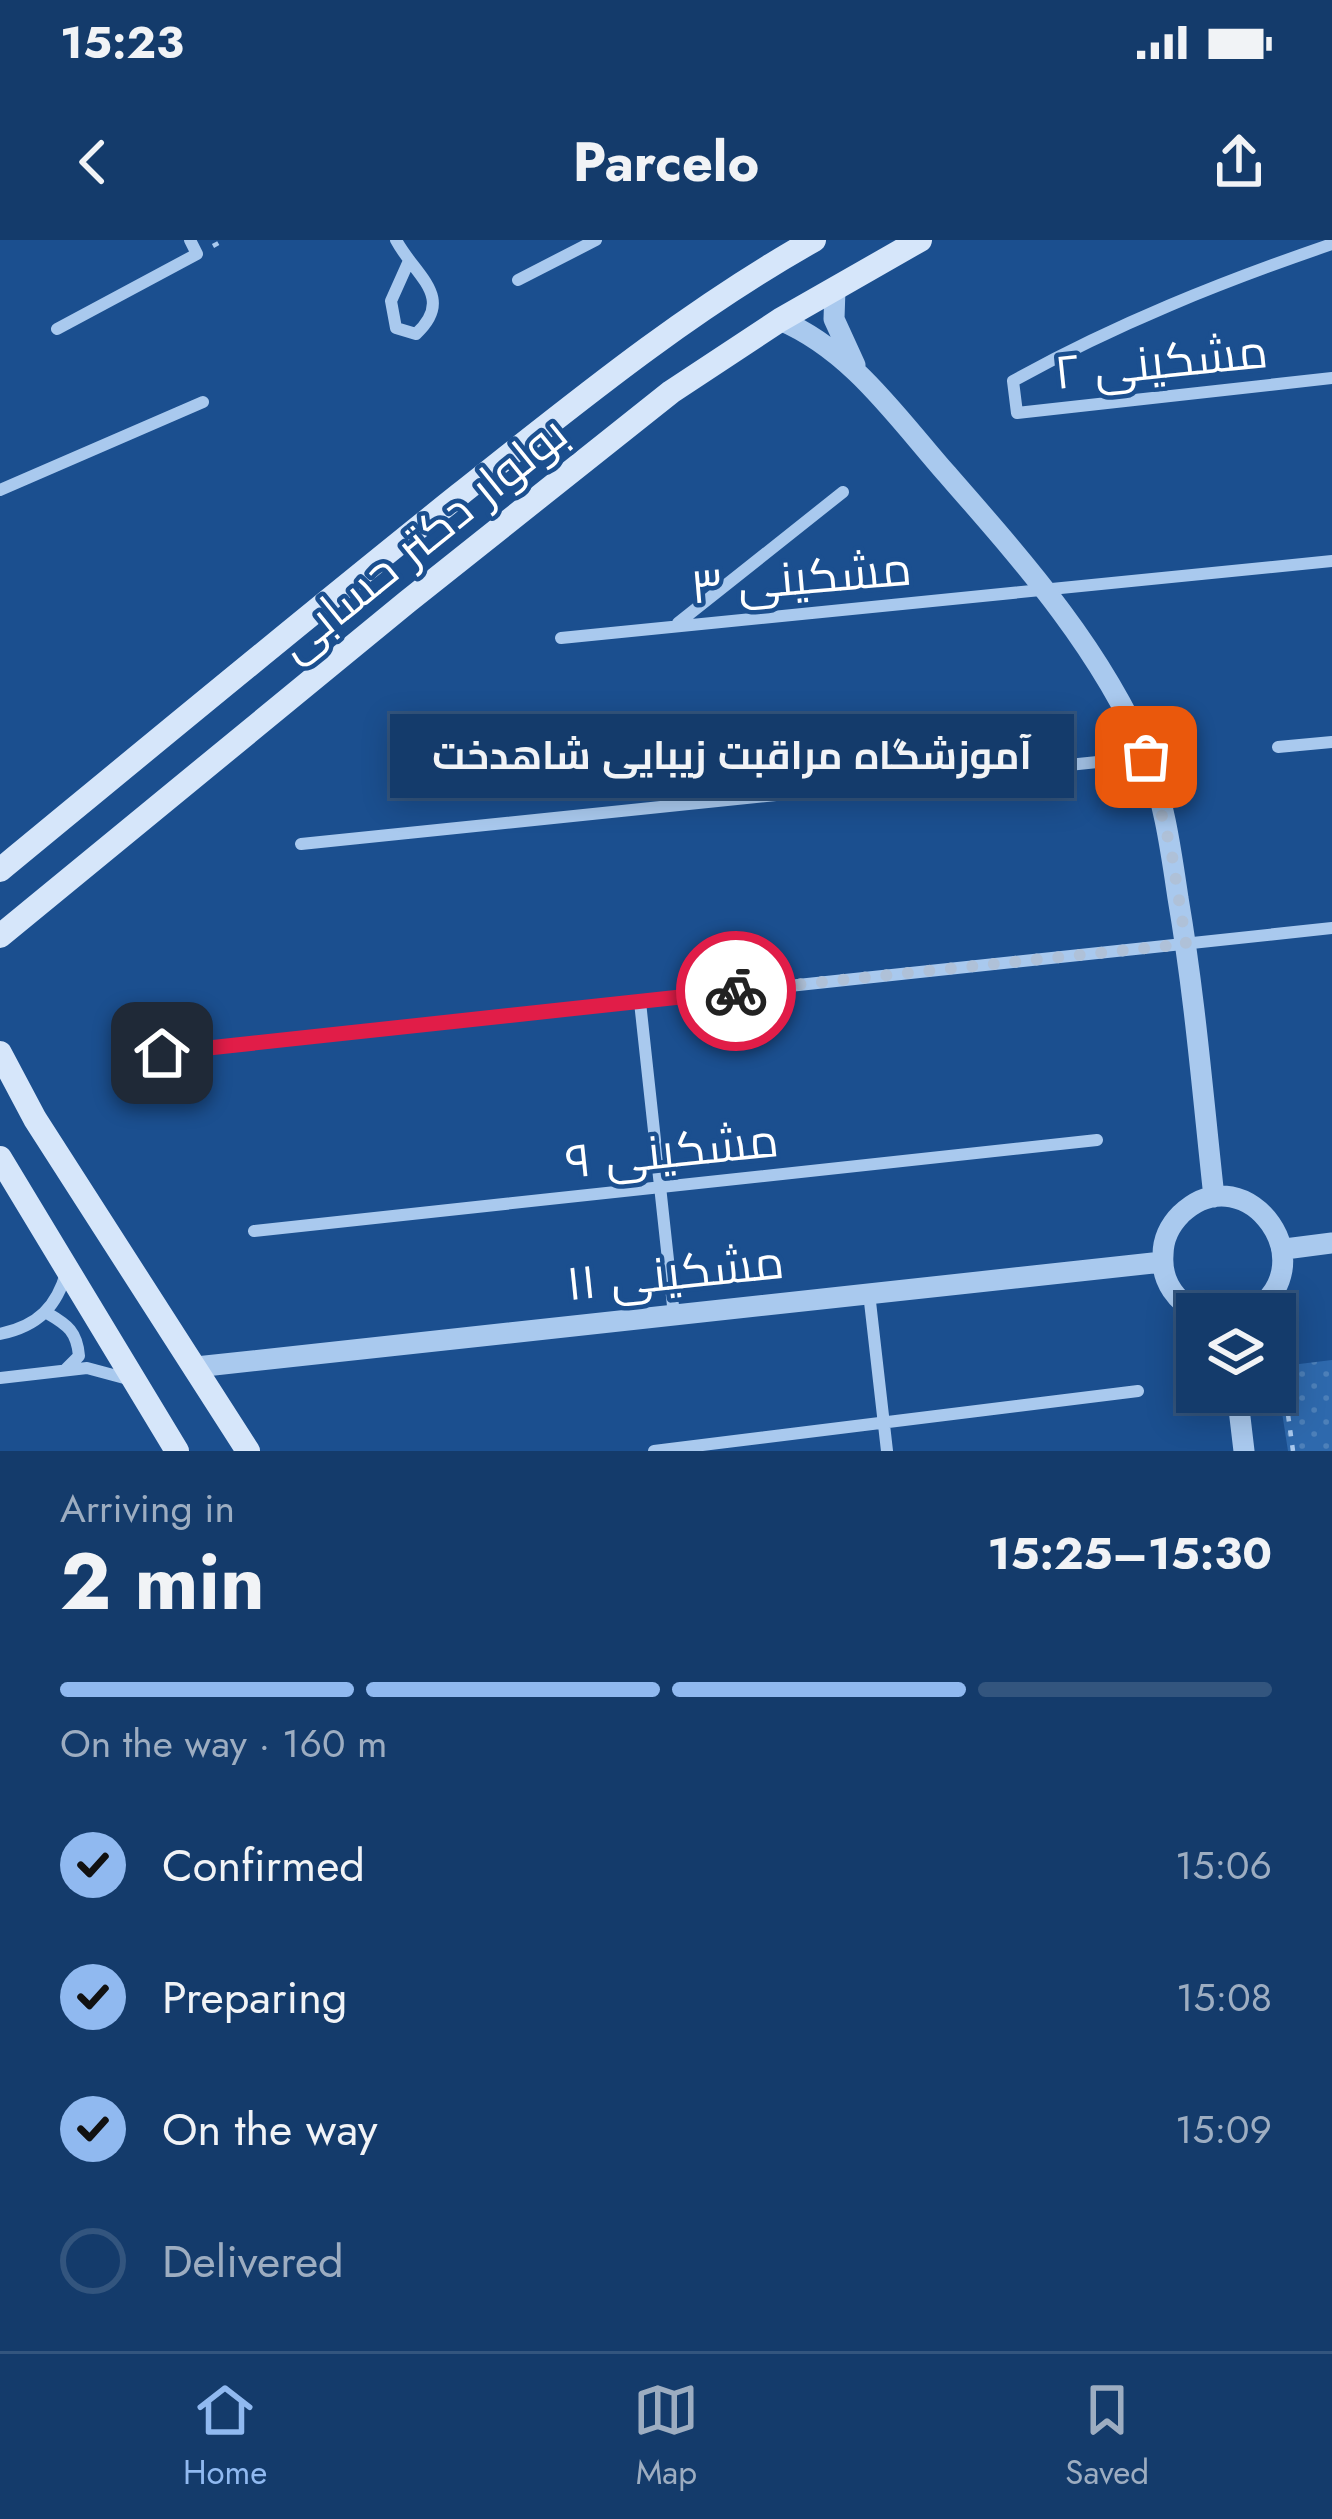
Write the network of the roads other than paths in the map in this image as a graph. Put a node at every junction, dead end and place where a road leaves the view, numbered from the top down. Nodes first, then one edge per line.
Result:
1 (190, 240) edge
2 (396, 240) edge
3 (596, 240) edge
4 (814, 240) edge
5 (920, 240) edge
6 (1332, 244) edge
7 (408, 263) junction
8 (518, 280) dead end
9 (835, 289) junction
10 (780, 320) junction
11 (57, 329) dead end
12 (857, 371) junction
13 (1332, 378) edge
14 (202, 402) dead end
15 (0, 490) edge
16 (843, 492) dead end
17 (1332, 561) edge
18 (1048, 591) junction
19 (677, 624) junction
20 (560, 638) dead end
21 (1332, 742) edge
22 (1278, 747) dead end
23 (1146, 757) junction
24 (301, 844) dead end
25 (0, 870) edge
26 (1332, 928) edge
27 (0, 936) edge
28 (1186, 944) junction
29 (640, 1001) junction
30 (0, 1053) edge
31 (162, 1053) dead end
32 (1097, 1140) dead end
33 (0, 1158) edge
34 (660, 1187) junction
35 (1214, 1197) junction
36 (254, 1231) dead end
37 (1332, 1244) edge
38 (1285, 1249) junction
39 (1162, 1262) junction
40 (67, 1269) junction
41 (869, 1293) junction
42 (1274, 1293) edge
43 (1176, 1295) edge
44 (47, 1313) junction
45 (674, 1315) junction
46 (0, 1334) edge
47 (196, 1367) junction
48 (65, 1370) junction
49 (0, 1378) edge
50 (135, 1383) junction
51 (1138, 1391) dead end
52 (1239, 1413) edge
53 (884, 1424) junction
54 (177, 1451) edge
55 (248, 1451) edge
56 (654, 1451) edge
57 (887, 1451) edge
58 (1244, 1451) edge

1 - 11 street
2 - 7 street
3 - 8 street
4 - 25 main road, بولوار دکتر حسابی
5 - 9 main road, بولوار دکتر حسابی
6 - 13 street, مشکینی ۲
7 - 7 street
9 - 10 main road, بولوار دکتر حسابی
9 - 12 street
10 - 12 street
10 - 27 main road, بولوار دکتر حسابی
12 - 18 street
14 - 15 street
16 - 19 street
17 - 18 street, مشکینی ۳
18 - 19 street, مشکینی ۳
18 - 23 street
19 - 20 street, مشکینی ۳
21 - 22 street
23 - 24 street
23 - 28 street
26 - 28 street
28 - 29 street
28 - 35 street
29 - 31 street
29 - 34 street
30 - 47 main road
32 - 34 street, مشکینی ۹
33 - 40 main road
34 - 36 street, مشکینی ۹
34 - 45 street
35 - 38 street
35 - 39 street
37 - 38 street
38 - 42 street
39 - 41 street, مشکینی ۱۱
39 - 43 street
40 - 44 street
40 - 50 main road
41 - 45 street, مشکینی ۱۱
41 - 53 street
44 - 46 street
44 - 48 street
45 - 47 street, مشکینی ۱۱
47 - 55 main road
48 - 49 street
48 - 50 street
50 - 54 main road
51 - 53 street
52 - 58 street
53 - 56 street
53 - 57 street

